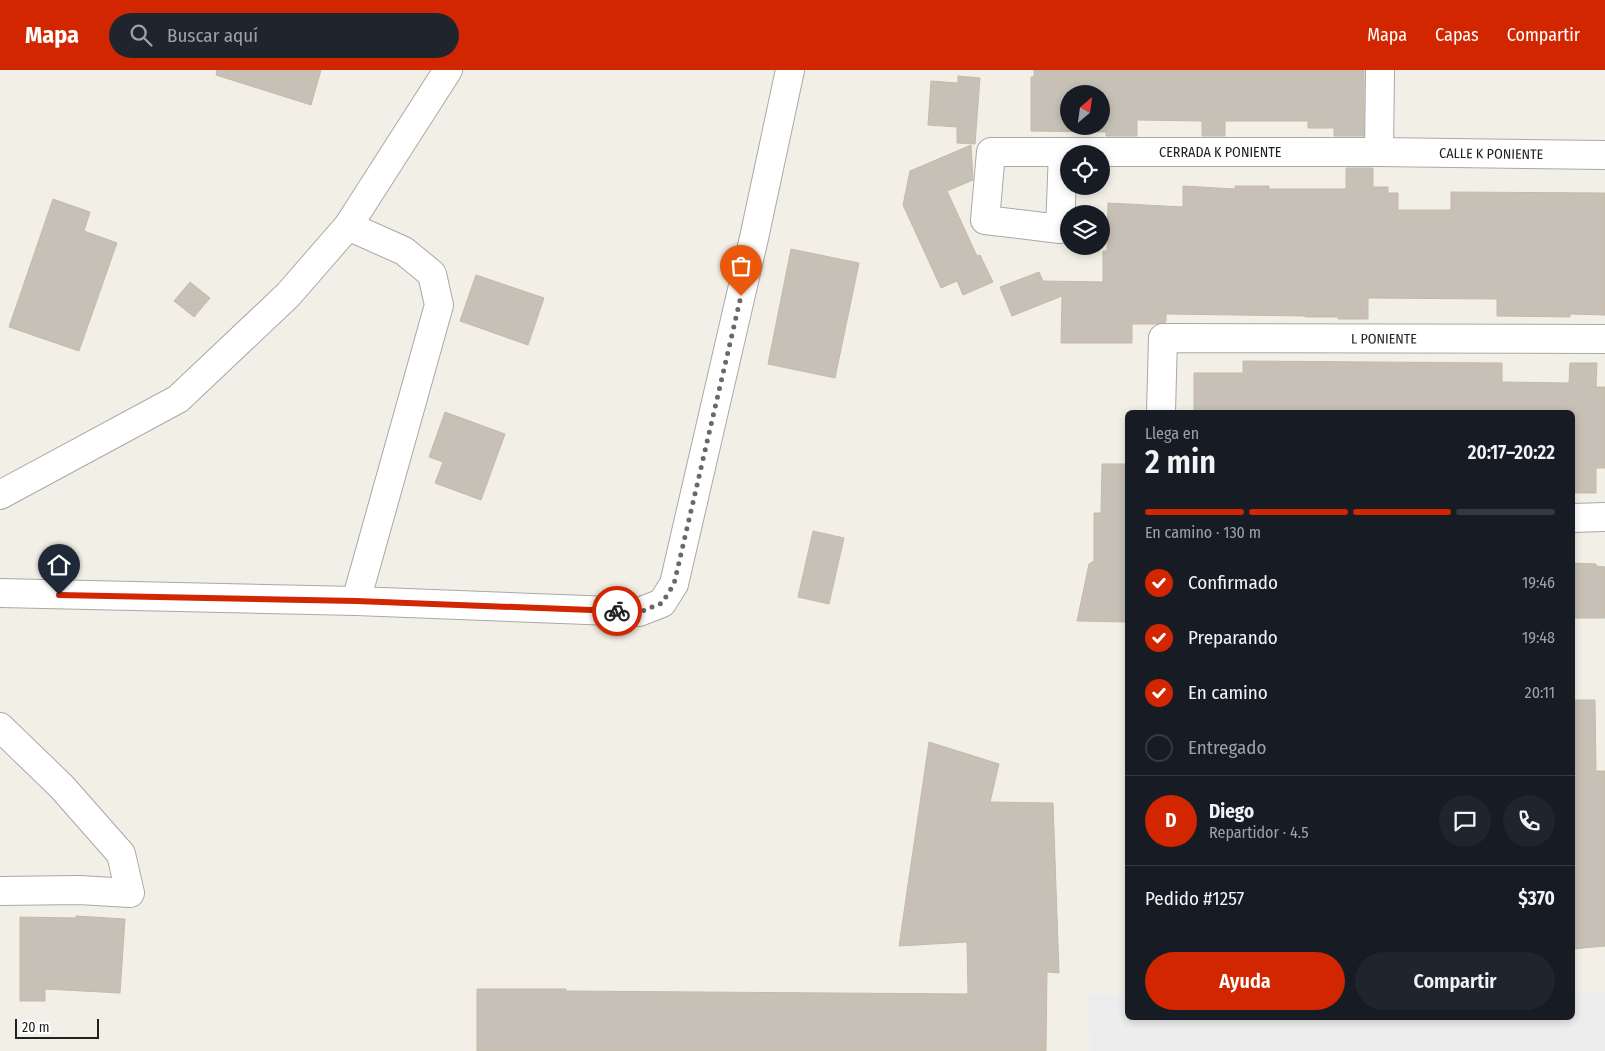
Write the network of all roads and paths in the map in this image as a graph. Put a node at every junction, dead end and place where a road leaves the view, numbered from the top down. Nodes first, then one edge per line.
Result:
1 (448, 70) edge
2 (790, 70) edge
3 (1380, 70) edge
4 (1110, 152) edge
5 (1379, 152) junction
6 (1605, 155) edge
7 (348, 226) junction
8 (1605, 339) edge
9 (1161, 410) edge
10 (0, 495) edge
11 (1605, 517) edge
12 (1575, 518) edge
13 (0, 594) edge
14 (356, 601) junction
15 (0, 727) edge
16 (0, 891) edge

1 - 7 street
2 - 14 street
3 - 5 street
4 - 5 street, CERRADA K PONIENTE
5 - 6 street, CALLE K PONIENTE
7 - 10 street
7 - 14 street
8 - 9 street, L PONIENTE
11 - 12 street
13 - 14 street
15 - 16 street

